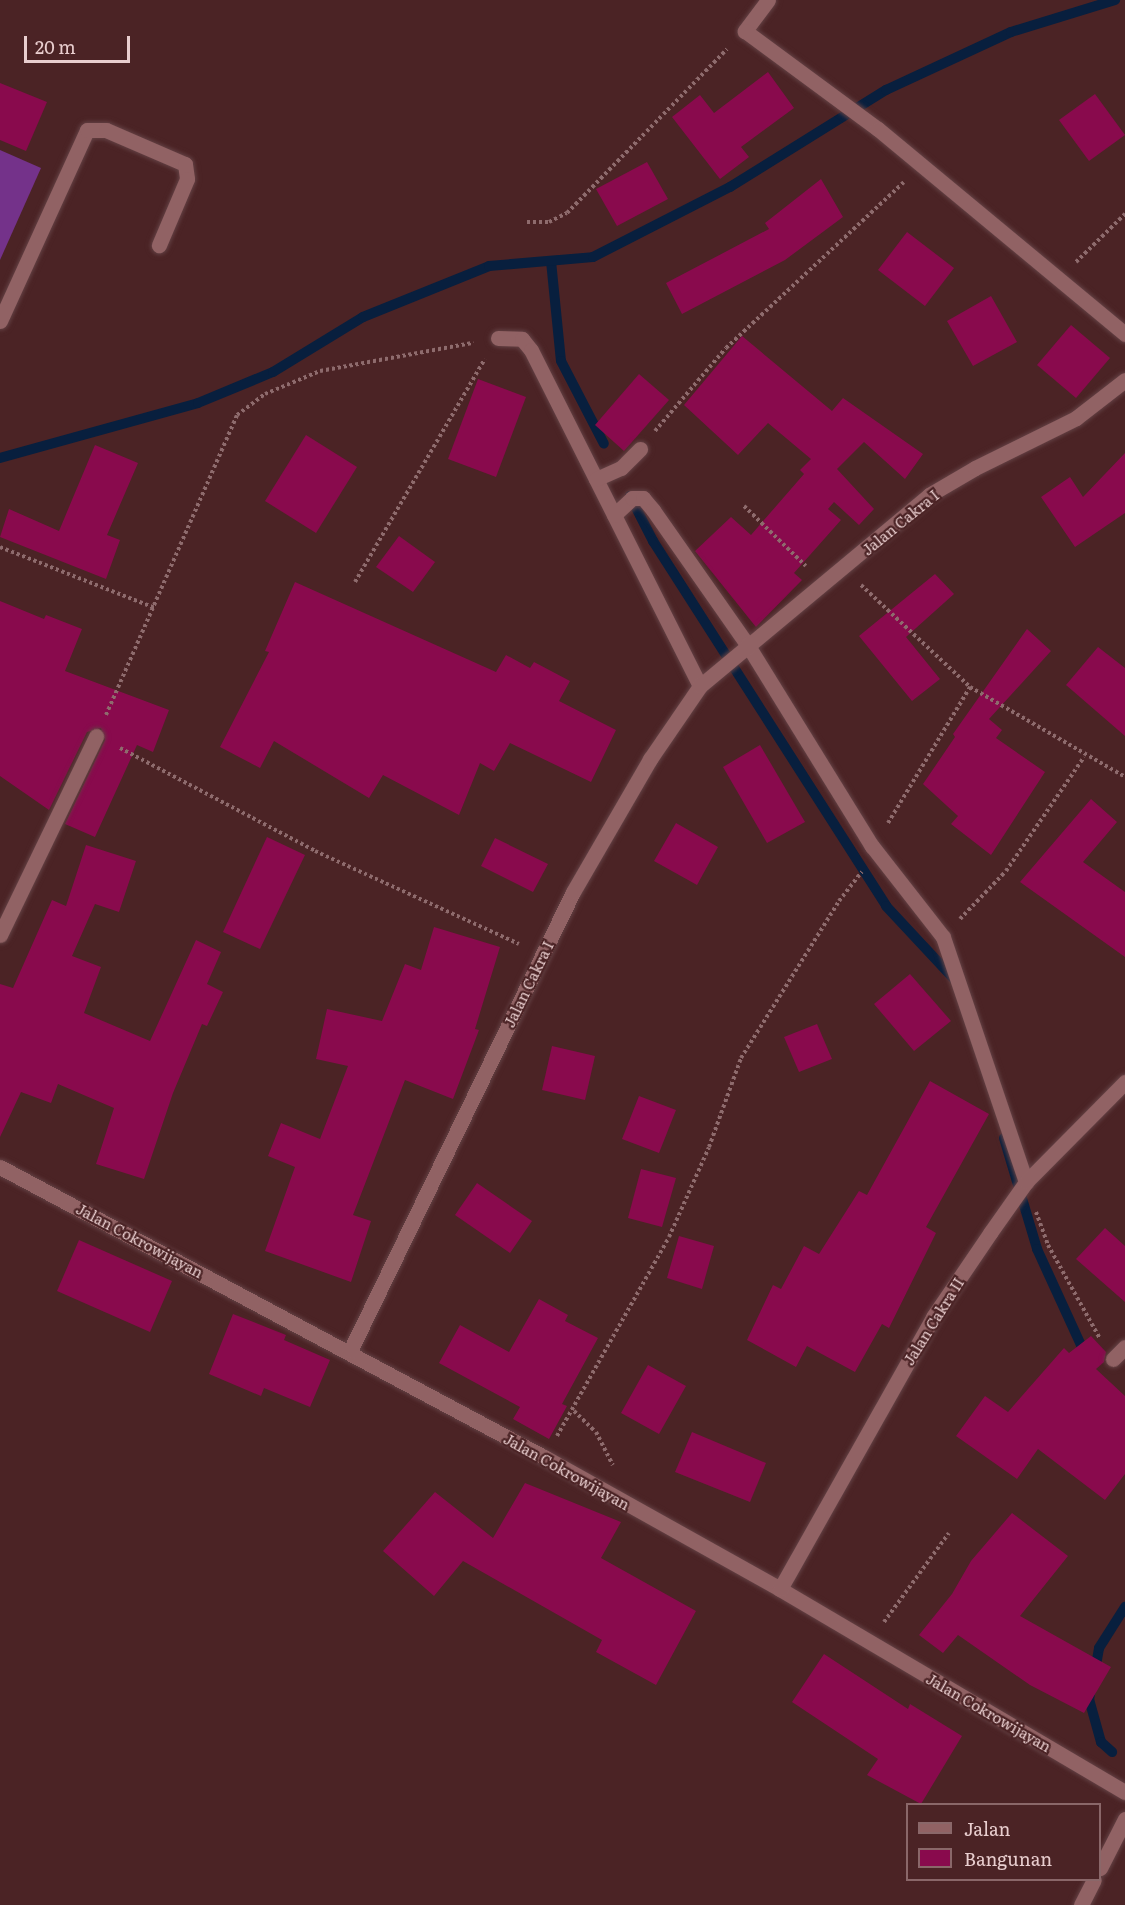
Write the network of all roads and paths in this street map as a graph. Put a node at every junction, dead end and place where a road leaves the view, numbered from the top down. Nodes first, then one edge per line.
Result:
1 (768, 0) edge
2 (744, 31) junction
3 (922, 165) junction
4 (1125, 214) edge
5 (527, 222) dead end
6 (159, 245) dead end
7 (1058, 279) junction
8 (0, 321) edge
9 (1125, 334) edge
10 (498, 338) junction
11 (1125, 380) edge
12 (640, 449) joint
13 (596, 479) junction
14 (622, 506) junction
15 (744, 506) dead end
16 (0, 547) edge
17 (843, 568) junction
18 (355, 582) dead end
19 (824, 584) junction
20 (155, 608) junction
21 (743, 648) junction
22 (700, 686) junction
23 (970, 687) junction
24 (96, 736) junction
25 (1084, 757) junction
26 (1125, 777) edge
27 (872, 846) junction
28 (865, 869) dead end
29 (0, 935) edge
30 (943, 938) junction
31 (543, 955) junction
32 (1125, 1082) edge
33 (0, 1167) edge
34 (1022, 1188) junction
35 (1125, 1347) edge
36 (350, 1351) junction
37 (1113, 1359) joint
38 (574, 1411) junction
39 (544, 1457) junction
40 (620, 1500) junction
41 (949, 1533) dead end
42 (780, 1589) junction
43 (870, 1642) junction
44 (1125, 1792) edge
45 (1125, 1819) edge
46 (1101, 1866) edge
47 (1093, 1881) edge
48 (1081, 1905) edge

1 - 2 street
2 - 3 street
2 - 5 path
3 - 7 street
3 - 12 path
4 - 7 path
6 - 8 street
7 - 9 street
10 - 13 street
10 - 18 path
10 - 20 path
11 - 17 street, Jalan Cakra I
12 - 13 street
13 - 14 street
14 - 21 street
14 - 22 street
15 - 19 path
16 - 20 path
17 - 19 street, Jalan Cakra I
17 - 23 path
19 - 21 street, Jalan Cakra I
20 - 24 path
21 - 22 street, Jalan Cakra I
21 - 27 street
22 - 31 street, Jalan Cakra I
23 - 25 path
23 - 27 path
24 - 29 street
24 - 31 path
25 - 26 path
25 - 30 path
27 - 30 street
28 - 38 path
30 - 34 street
31 - 36 street, Jalan Cakra I
32 - 34 street, Jalan Cakra II
33 - 36 street, Jalan Cokrowijayan
34 - 37 path
34 - 42 street, Jalan Cakra II
35 - 37 street
36 - 39 street, Jalan Cokrowijayan
38 - 39 path
38 - 40 path
39 - 40 street, Jalan Cokrowijayan
40 - 42 street, Jalan Cokrowijayan
41 - 43 path
42 - 43 street, Jalan Cokrowijayan
43 - 44 street, Jalan Cokrowijayan
45 - 46 street
47 - 48 street

